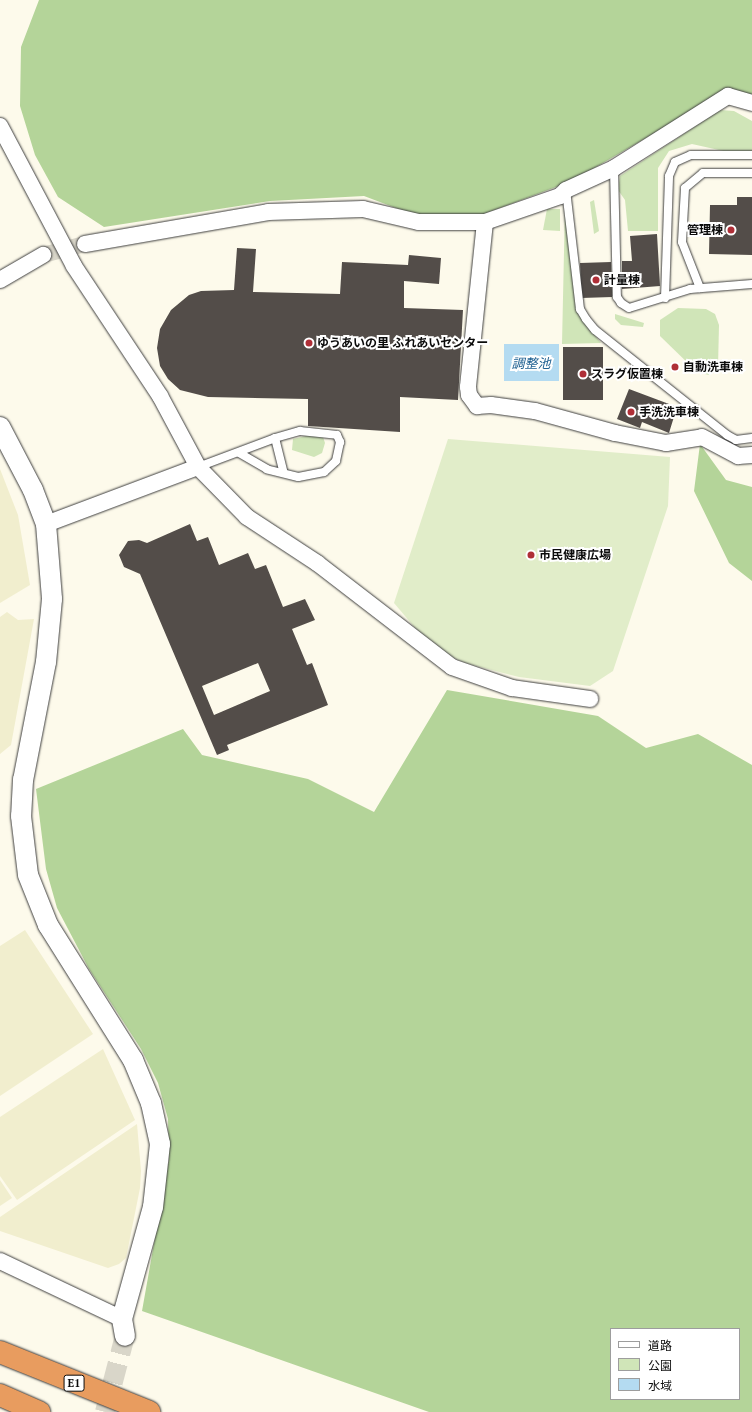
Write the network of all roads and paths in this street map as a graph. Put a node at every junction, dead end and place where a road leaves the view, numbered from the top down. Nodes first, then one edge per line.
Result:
1 (752, 103) edge
2 (0, 126) edge
3 (752, 156) edge
4 (614, 168) junction
5 (752, 172) edge
6 (566, 190) junction
7 (485, 222) junction
8 (85, 244) tunnel mouth
9 (43, 255) tunnel mouth
10 (0, 280) edge
11 (752, 284) edge
12 (700, 288) junction
13 (665, 298) junction
14 (3, 437) edge
15 (275, 438) junction
16 (752, 438) edge
17 (240, 453) junction
18 (752, 455) edge
19 (198, 467) junction
20 (283, 471) junction
21 (46, 524) junction
22 (590, 699) dead end
23 (0, 1261) edge
24 (124, 1327) joint
25 (0, 1352) edge
26 (0, 1395) edge
27 (39, 1412) edge
28 (149, 1412) edge

1 - 4 street
2 - 19 street
3 - 13 lane
4 - 6 street
4 - 13 lane
5 - 12 lane
6 - 7 street
6 - 16 lane
7 - 8 street
7 - 18 street
9 - 10 street
11 - 12 lane
12 - 13 lane
14 - 21 street
15 - 17 lane
15 - 20 lane
15 - 20 lane
17 - 19 lane
17 - 20 lane
19 - 21 street
19 - 22 street
21 - 24 street
23 - 24 street
25 - 28 highway, E1
26 - 27 highway

